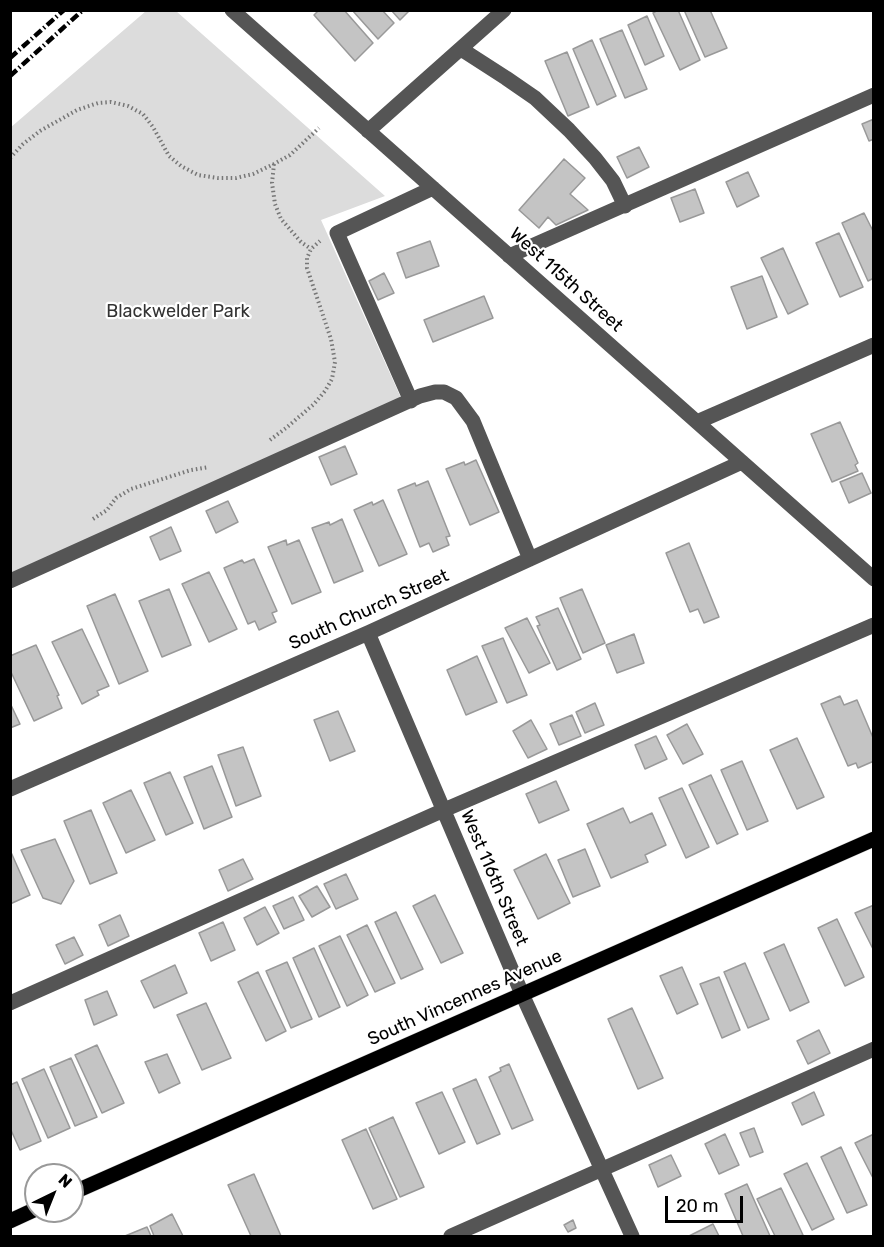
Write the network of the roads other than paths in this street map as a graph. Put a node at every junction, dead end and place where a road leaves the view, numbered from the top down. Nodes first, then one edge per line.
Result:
1 (232, 10) edge
2 (504, 10) edge
3 (461, 49) junction
4 (873, 95) edge
5 (369, 131) junction
6 (433, 188) junction
7 (625, 206) junction
8 (509, 256) junction
9 (873, 345) edge
10 (411, 400) junction
11 (697, 422) junction
12 (742, 462) junction
13 (530, 559) junction
14 (873, 579) edge
15 (10, 581) edge
16 (873, 625) edge
17 (368, 633) junction
18 (10, 789) edge
19 (444, 810) junction
20 (873, 839) edge
21 (522, 994) junction
22 (10, 1003) edge
23 (873, 1049) edge
24 (602, 1170) junction
25 (84, 1188) edge
26 (24, 1215) edge
27 (10, 1221) edge
28 (451, 1236) edge
29 (632, 1236) edge

1 - 5 street, West 115th Street
2 - 3 street
3 - 5 street
3 - 7 street
4 - 7 street
5 - 6 street, West 115th Street
6 - 8 street, West 115th Street
6 - 10 street
7 - 8 street
8 - 11 street, West 115th Street
9 - 11 street
10 - 13 street
10 - 15 street
11 - 12 street, West 115th Street
12 - 13 street, South Church Street
12 - 14 street, West 115th Street
13 - 17 street, South Church Street
16 - 19 street
17 - 18 street, South Church Street
17 - 19 street, West 116th Street
19 - 21 street, West 116th Street
19 - 22 street
20 - 21 main road, South Vincennes Avenue
21 - 24 street, West 116th Street
21 - 25 main road, South Vincennes Avenue
23 - 24 street
24 - 28 street
24 - 29 street, West 116th Street
26 - 27 main road

